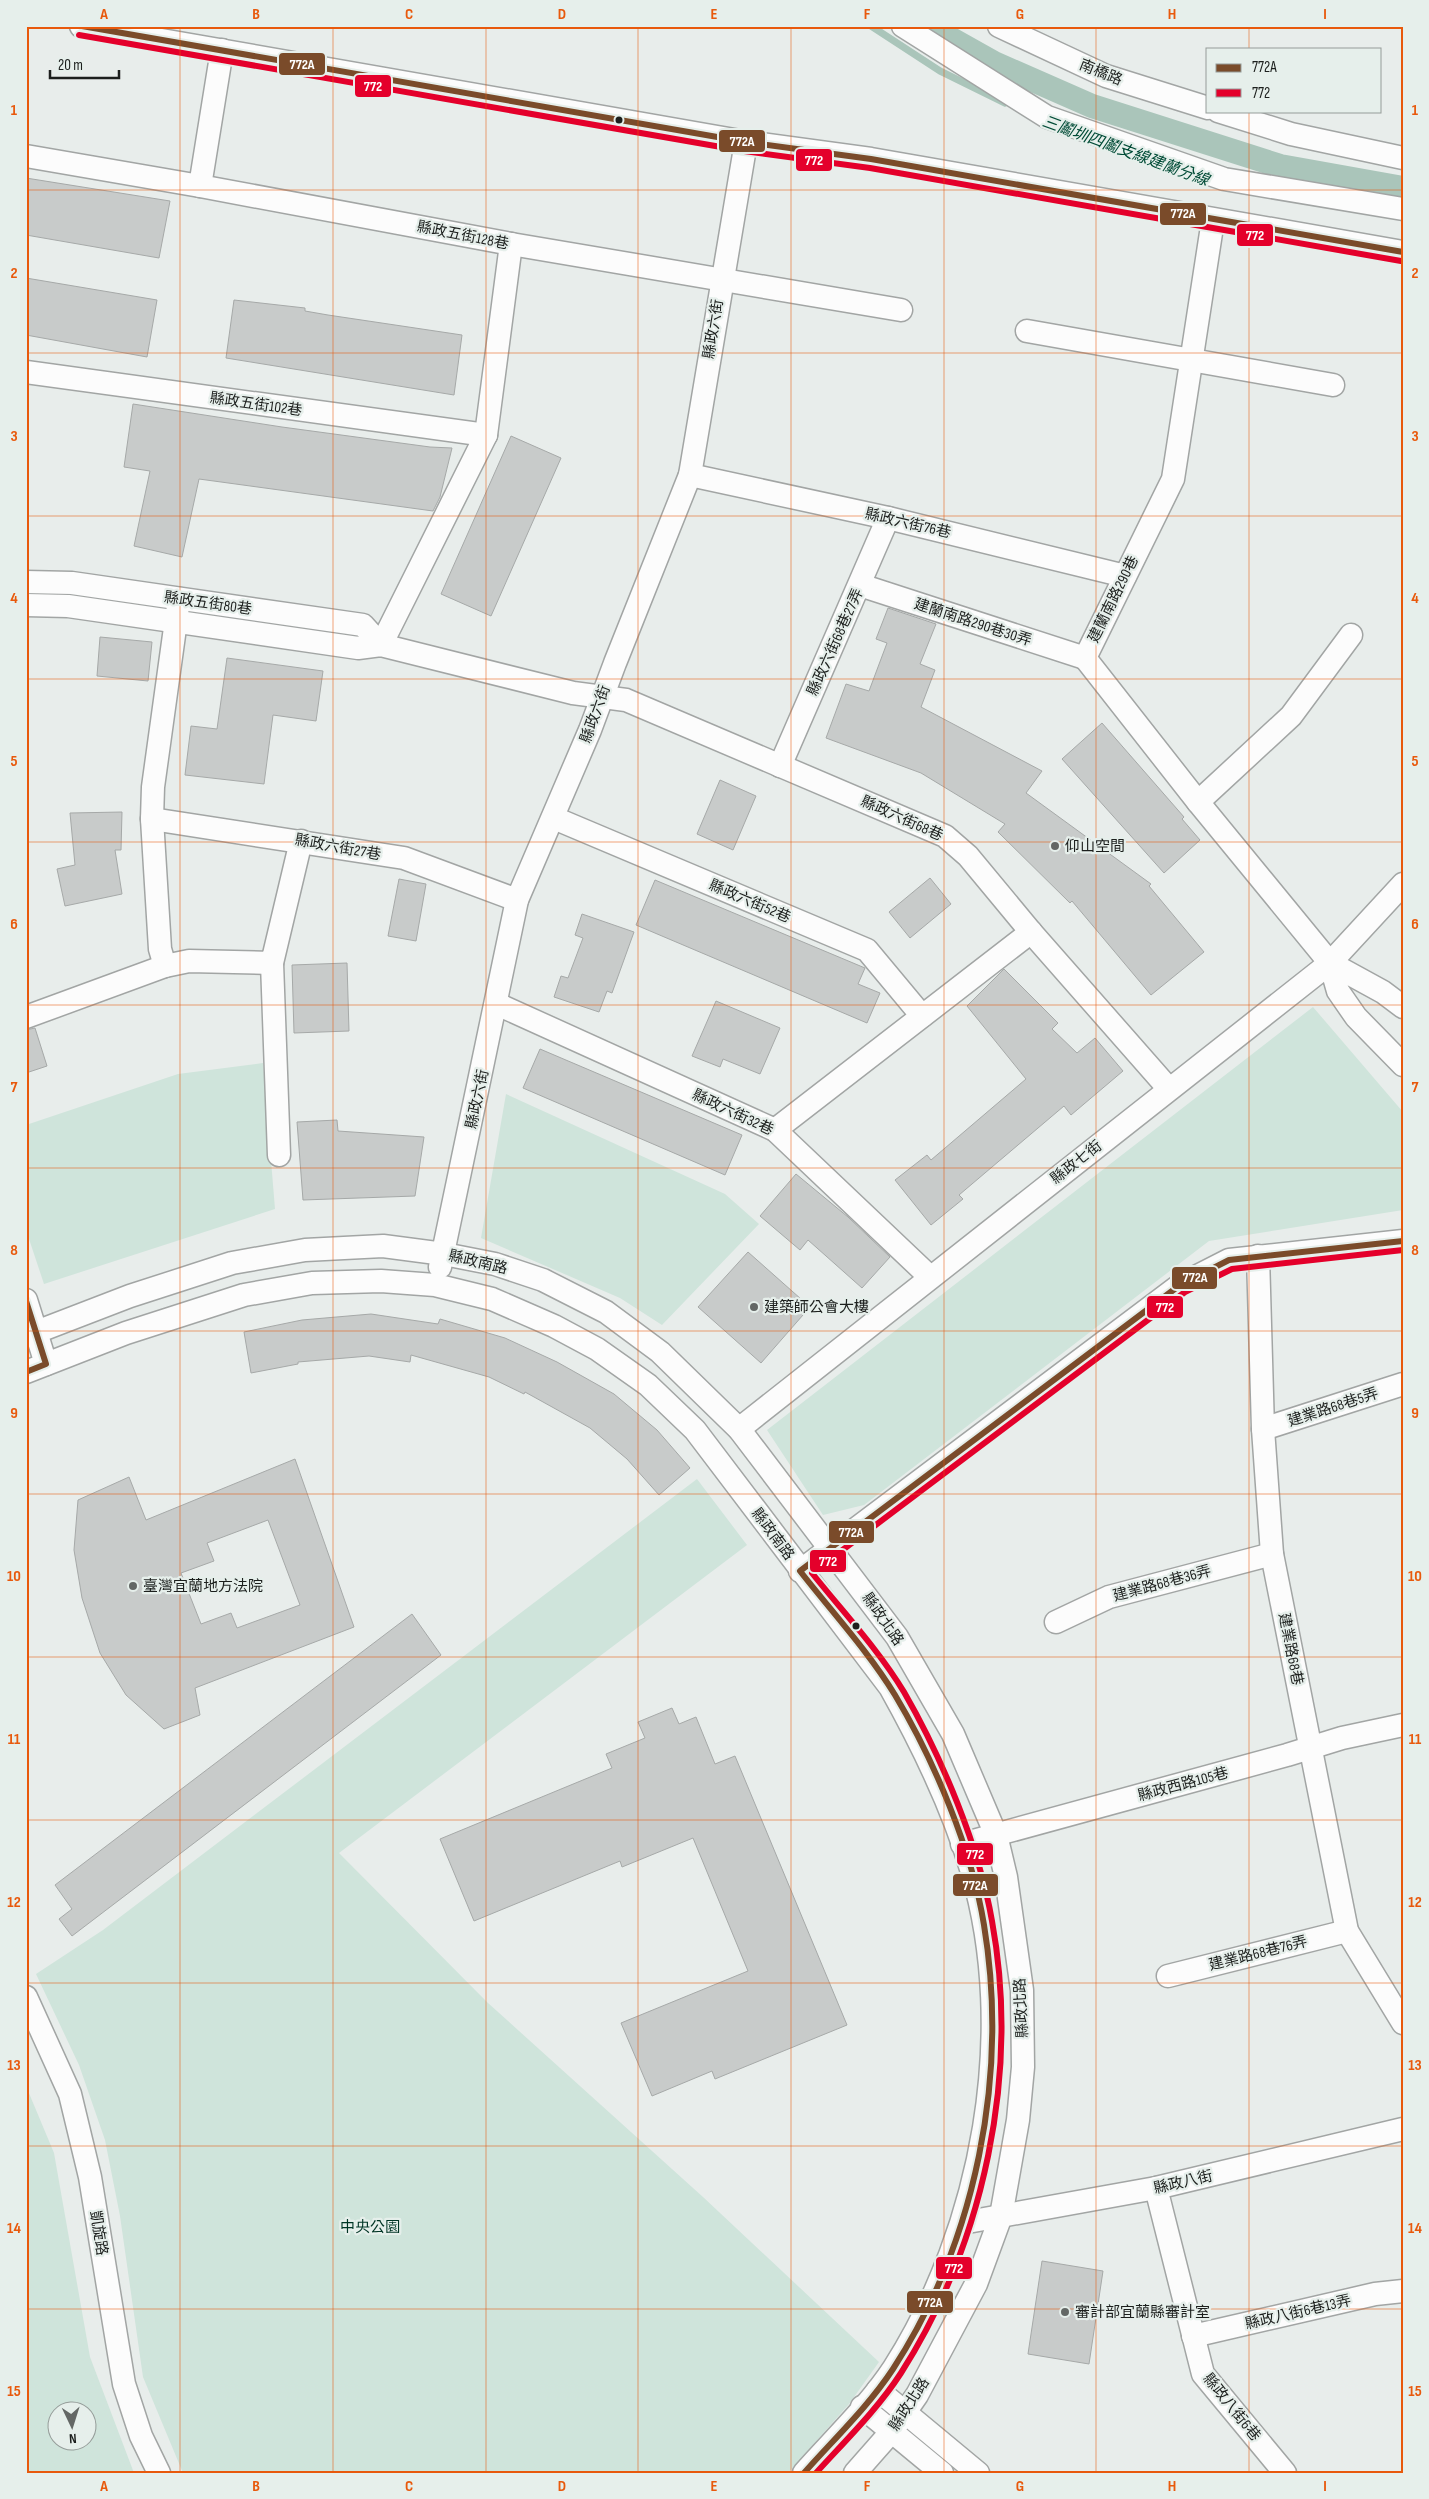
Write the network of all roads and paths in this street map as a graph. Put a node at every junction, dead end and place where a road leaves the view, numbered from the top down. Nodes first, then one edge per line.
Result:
1 (81, 26) edge
2 (903, 26) edge
3 (999, 26) edge
4 (222, 50) junction
5 (1206, 107) edge
6 (1221, 112) edge
7 (746, 142) junction
8 (26, 156) edge
9 (1403, 158) edge
10 (200, 186) junction
11 (1403, 209) edge
12 (1213, 220) junction
13 (511, 244) junction
14 (1403, 252) edge
15 (721, 280) junction
16 (901, 310) dead end
17 (1027, 331) dead end
18 (1192, 359) junction
19 (26, 372) edge
20 (1333, 385) dead end
21 (486, 435) junction
22 (690, 475) junction
23 (888, 518) junction
24 (1125, 576) junction
25 (26, 582) edge
26 (860, 585) junction
27 (179, 599) junction
28 (26, 605) edge
29 (176, 622) junction
30 (1352, 635) dead end
31 (381, 645) junction
32 (1085, 658) junction
33 (601, 698) junction
34 (780, 766) junction
35 (1198, 802) junction
36 (554, 818) junction
37 (152, 819) junction
38 (301, 840) junction
39 (1403, 884) edge
40 (517, 900) junction
41 (1031, 932) junction
42 (272, 963) junction
43 (1330, 963) junction
44 (165, 966) junction
45 (497, 1004) junction
46 (1403, 1007) edge
47 (922, 1016) junction
48 (26, 1018) edge
49 (1403, 1065) edge
50 (1169, 1089) junction
51 (775, 1130) junction
52 (279, 1155) dead end
53 (1403, 1241) edge
54 (444, 1254) junction
55 (1258, 1256) junction
56 (930, 1277) junction
57 (435, 1285) junction
58 (26, 1300) edge
59 (31, 1334) edge
60 (36, 1368) edge
61 (1403, 1384) edge
62 (739, 1429) junction
63 (1263, 1429) junction
64 (832, 1548) junction
65 (1272, 1554) junction
66 (800, 1572) junction
67 (1056, 1622) dead end
68 (1403, 1725) edge
69 (1310, 1748) junction
70 (996, 1835) junction
71 (962, 1844) junction
72 (1347, 1931) junction
73 (1168, 1976) dead end
74 (1394, 1994) edge
75 (26, 1996) edge
76 (1403, 2023) edge
77 (1403, 2129) edge
78 (1156, 2188) junction
79 (1001, 2216) junction
80 (962, 2223) junction
81 (1403, 2291) edge
82 (1193, 2336) junction
83 (878, 2390) junction
84 (862, 2407) junction
85 (904, 2413) junction
86 (892, 2431) junction
87 (159, 2473) edge
88 (804, 2473) edge
89 (855, 2473) edge
90 (942, 2473) edge
91 (978, 2473) edge
92 (1286, 2473) edge

1 - 4 street
2 - 11 street
3 - 5 street, 南橋路
4 - 7 street
4 - 10 street
6 - 9 street
7 - 12 street
7 - 15 street, 縣政六街
8 - 10 street, 縣政五街128巷
10 - 13 street, 縣政五街128巷
12 - 14 street
12 - 18 street, 建蘭南路290巷
13 - 15 street, 縣政五街128巷
13 - 21 street
15 - 16 street, 縣政五街128巷
15 - 22 street, 縣政六街
17 - 18 street
18 - 20 street
18 - 24 street, 建蘭南路290巷
19 - 21 street, 縣政五街102巷
21 - 31 street
22 - 23 street, 縣政六街76巷
22 - 33 street, 縣政六街
23 - 24 street, 縣政六街76巷
23 - 26 street, 縣政六街68巷27弄
24 - 32 street, 建蘭南路290巷
25 - 27 street, 縣政五街80巷
26 - 32 street, 建蘭南路290巷30弄
26 - 34 street, 縣政六街68巷27弄
27 - 29 street
27 - 31 street, 縣政五街80巷
28 - 29 street, 縣政五街80巷
29 - 31 street, 縣政五街80巷
29 - 37 street
30 - 35 street
31 - 33 street, 縣政五街80巷
32 - 35 street, 建蘭南路290巷
33 - 34 street, 縣政六街68巷
33 - 36 street, 縣政六街
34 - 41 street, 縣政六街68巷
35 - 43 street, 建蘭南路290巷
36 - 40 street, 縣政六街
36 - 47 street, 縣政六街52巷
37 - 38 street, 縣政六街27巷
37 - 44 street
38 - 40 street, 縣政六街27巷
38 - 42 street
39 - 43 street, 縣政七街
40 - 45 street, 縣政六街
41 - 47 street
41 - 50 street, 縣政六街68巷
42 - 44 street
42 - 52 street
43 - 46 street
43 - 49 street
43 - 50 street, 縣政七街
44 - 48 street
45 - 51 street, 縣政六街32巷
45 - 54 street, 縣政六街
47 - 51 street
50 - 56 street, 縣政七街
51 - 56 street, 縣政六街32巷
53 - 55 street
54 - 57 street, 縣政六街
54 - 59 street, 縣政南路
54 - 62 street, 縣政南路
55 - 63 street, 建業路68巷
55 - 64 street
56 - 62 street, 縣政七街
57 - 60 street, 縣政南路
57 - 66 street, 縣政南路
58 - 59 street
59 - 60 street
61 - 63 street, 建業路68巷5弄
62 - 64 street, 縣政南路
63 - 65 street, 建業路68巷
64 - 66 street
64 - 70 street, 縣政北路
65 - 67 street, 建業路68巷36弄
65 - 69 street, 建業路68巷
66 - 71 street, 縣政北路
68 - 69 street, 縣政西路105巷
69 - 70 street, 縣政西路105巷
69 - 72 street, 建業路68巷
70 - 71 street, 縣政西路105巷
70 - 79 street, 縣政北路
71 - 80 street, 縣政北路
72 - 73 street, 建業路68巷76弄
72 - 74 street, 建業路68巷
74 - 76 street, 建業路68巷
75 - 87 street, 凱旋路
77 - 78 street, 縣政八街
78 - 79 street, 縣政八街
78 - 82 street, 縣政八街6巷
79 - 80 street, 縣政八街
79 - 85 street, 縣政北路
80 - 83 street, 縣政北路
81 - 82 street, 縣政八街6巷13弄
82 - 92 street, 縣政八街6巷
83 - 84 street, 縣政北路
83 - 85 street
84 - 86 street
84 - 88 street, 縣政北路
85 - 86 street, 縣政北路
85 - 91 street
86 - 89 street, 縣政北路
86 - 90 street

